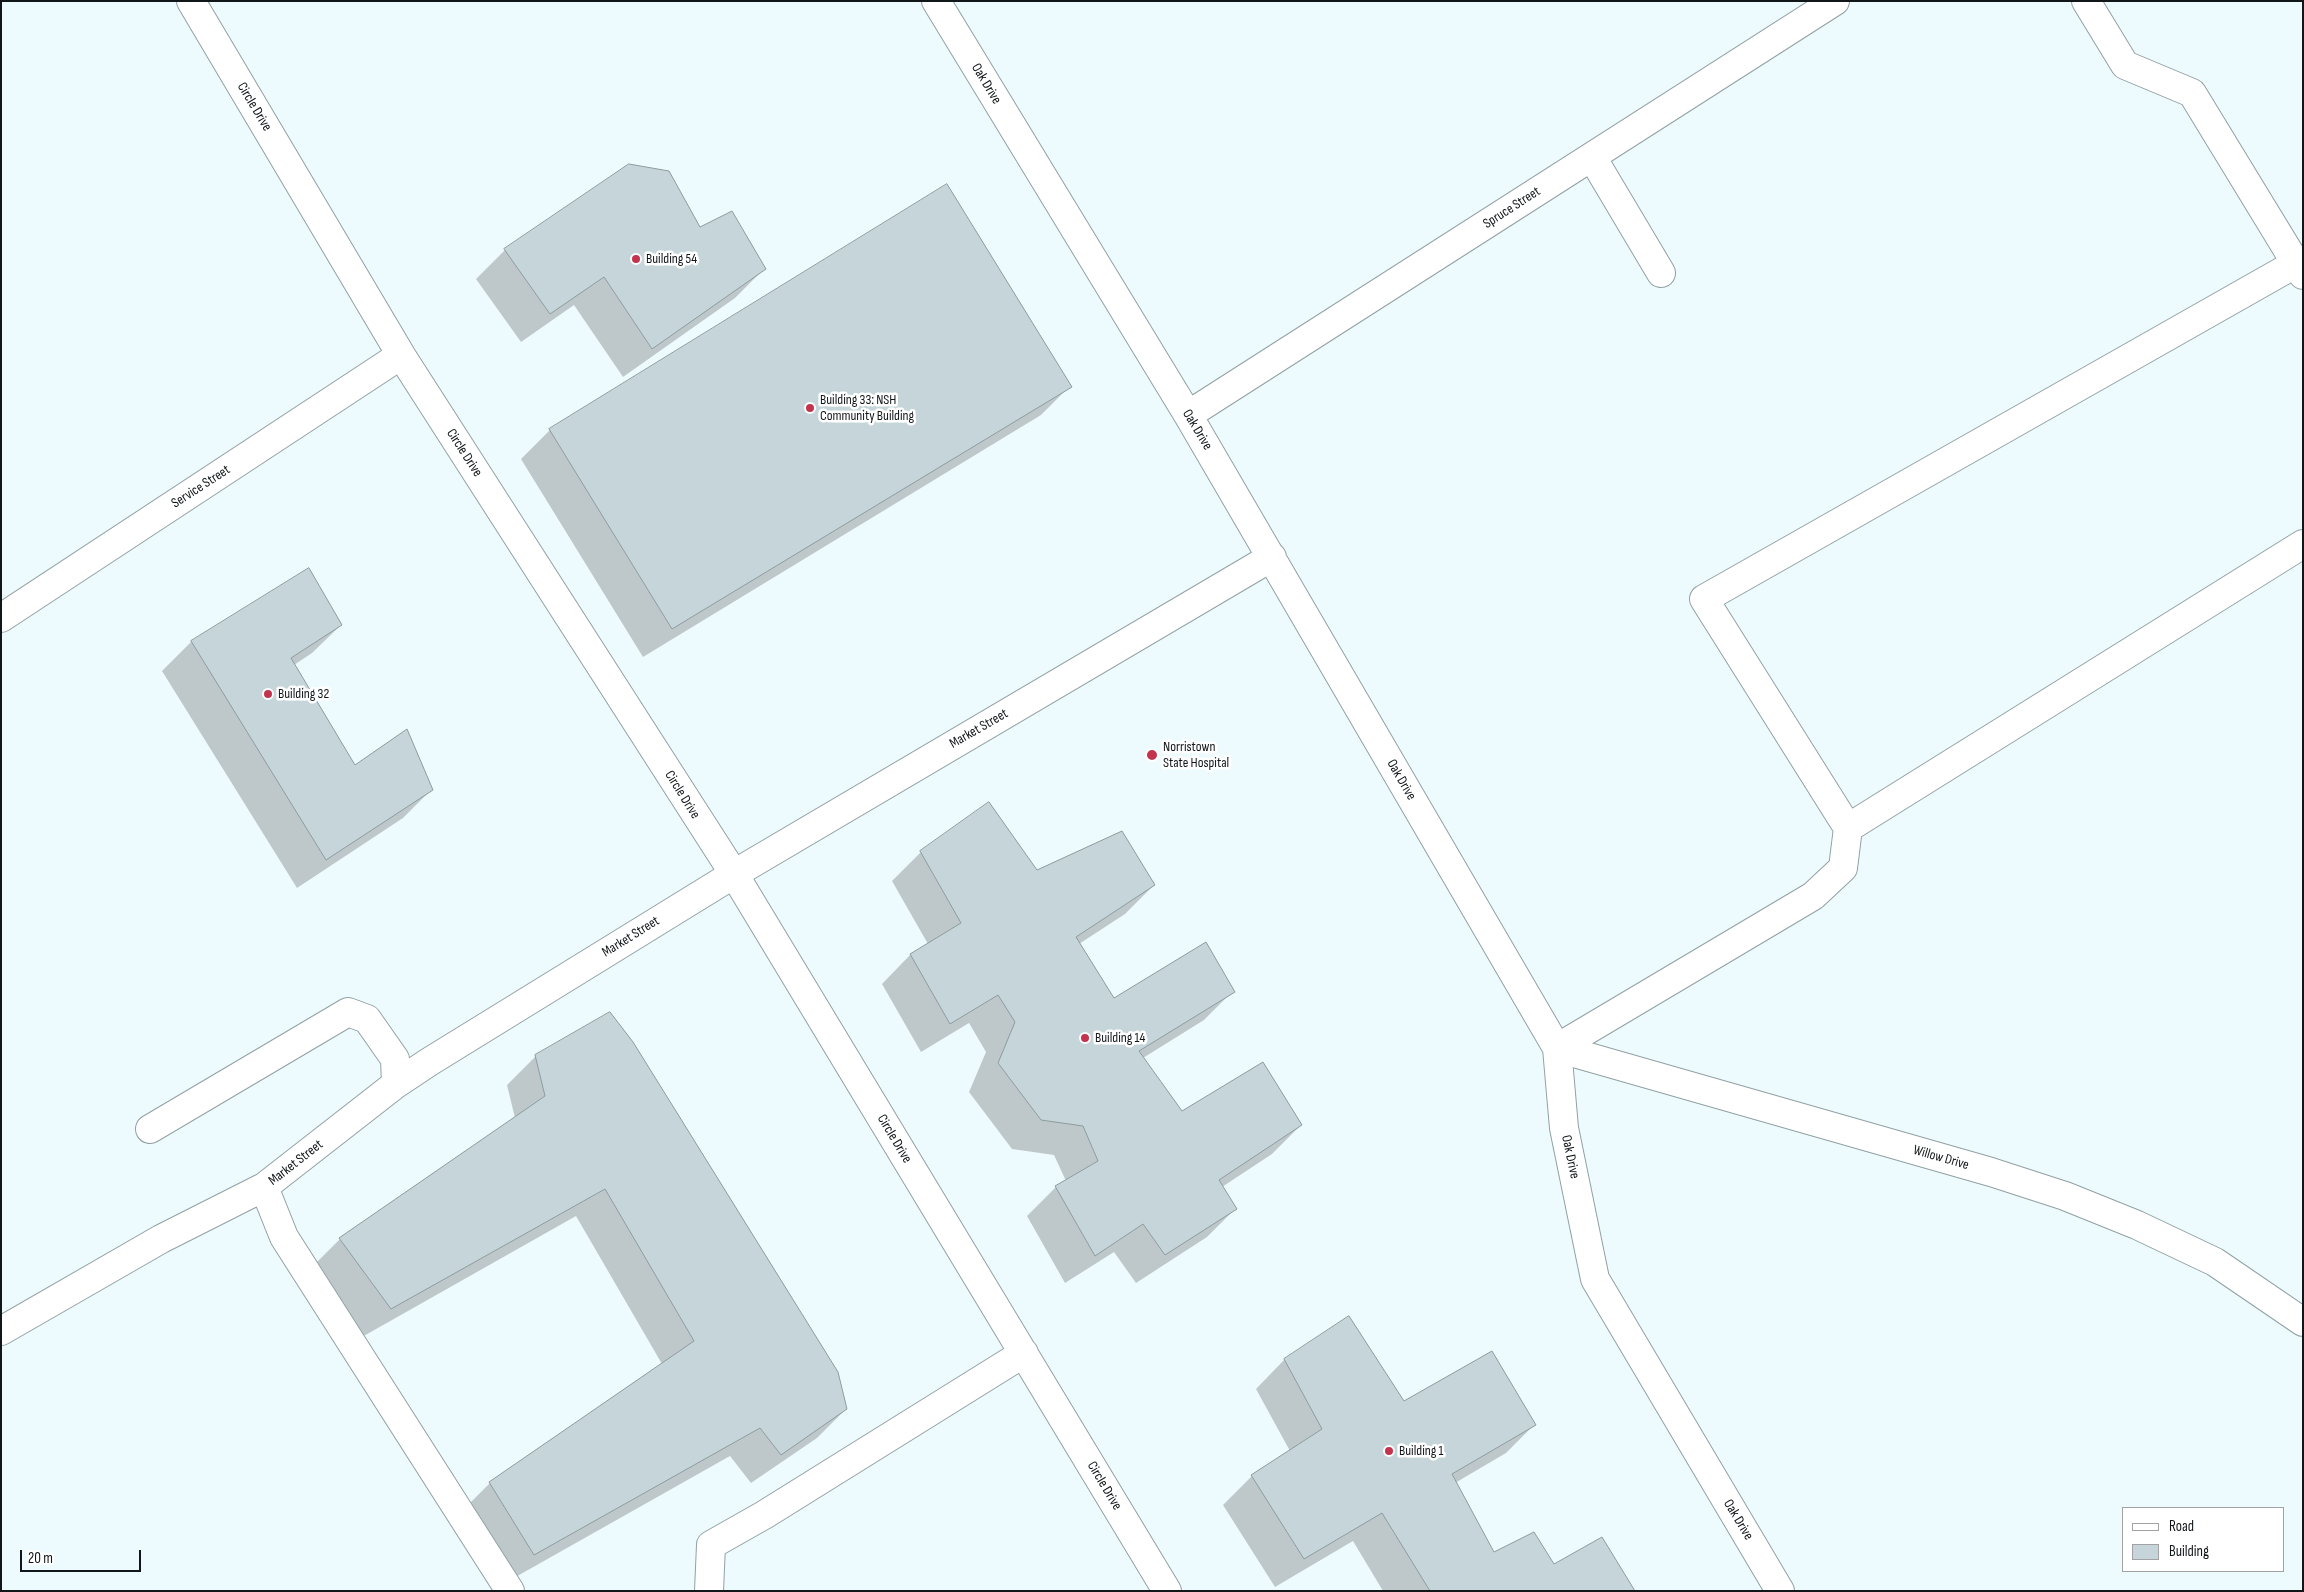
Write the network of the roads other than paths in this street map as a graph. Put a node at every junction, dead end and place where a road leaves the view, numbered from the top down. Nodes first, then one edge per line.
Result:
1 (191, 1) edge
2 (936, 1) edge
3 (1835, 1) edge
4 (2086, 1) edge
5 (1592, 157) junction
6 (2299, 269) edge
7 (1661, 273) dead end
8 (401, 355) junction
9 (1188, 415) junction
10 (2303, 544) edge
11 (1272, 557) junction
12 (1, 618) edge
13 (1848, 828) junction
14 (734, 874) junction
15 (1557, 1048) junction
16 (396, 1084) junction
17 (150, 1128) dead end
18 (264, 1188) junction
19 (2303, 1322) edge
20 (1, 1330) edge
21 (1024, 1353) junction
22 (510, 1591) edge
23 (709, 1591) edge
24 (1167, 1591) edge
25 (1780, 1591) edge

1 - 8 lane, Circle Drive
2 - 9 lane, Oak Drive
3 - 5 lane, Spruce Street
4 - 6 lane
5 - 7 lane
5 - 9 lane, Spruce Street
6 - 13 lane
8 - 12 lane, Service Street
8 - 14 lane, Circle Drive
9 - 11 lane, Oak Drive
10 - 13 lane
11 - 14 lane, Market Street
11 - 15 lane, Oak Drive
13 - 15 lane
14 - 16 lane, Market Street
14 - 21 lane, Circle Drive
15 - 19 lane, Willow Drive
15 - 25 lane, Oak Drive
16 - 17 lane
16 - 18 lane, Market Street
18 - 20 lane, Market Street
18 - 22 lane
21 - 23 lane
21 - 24 lane, Circle Drive

